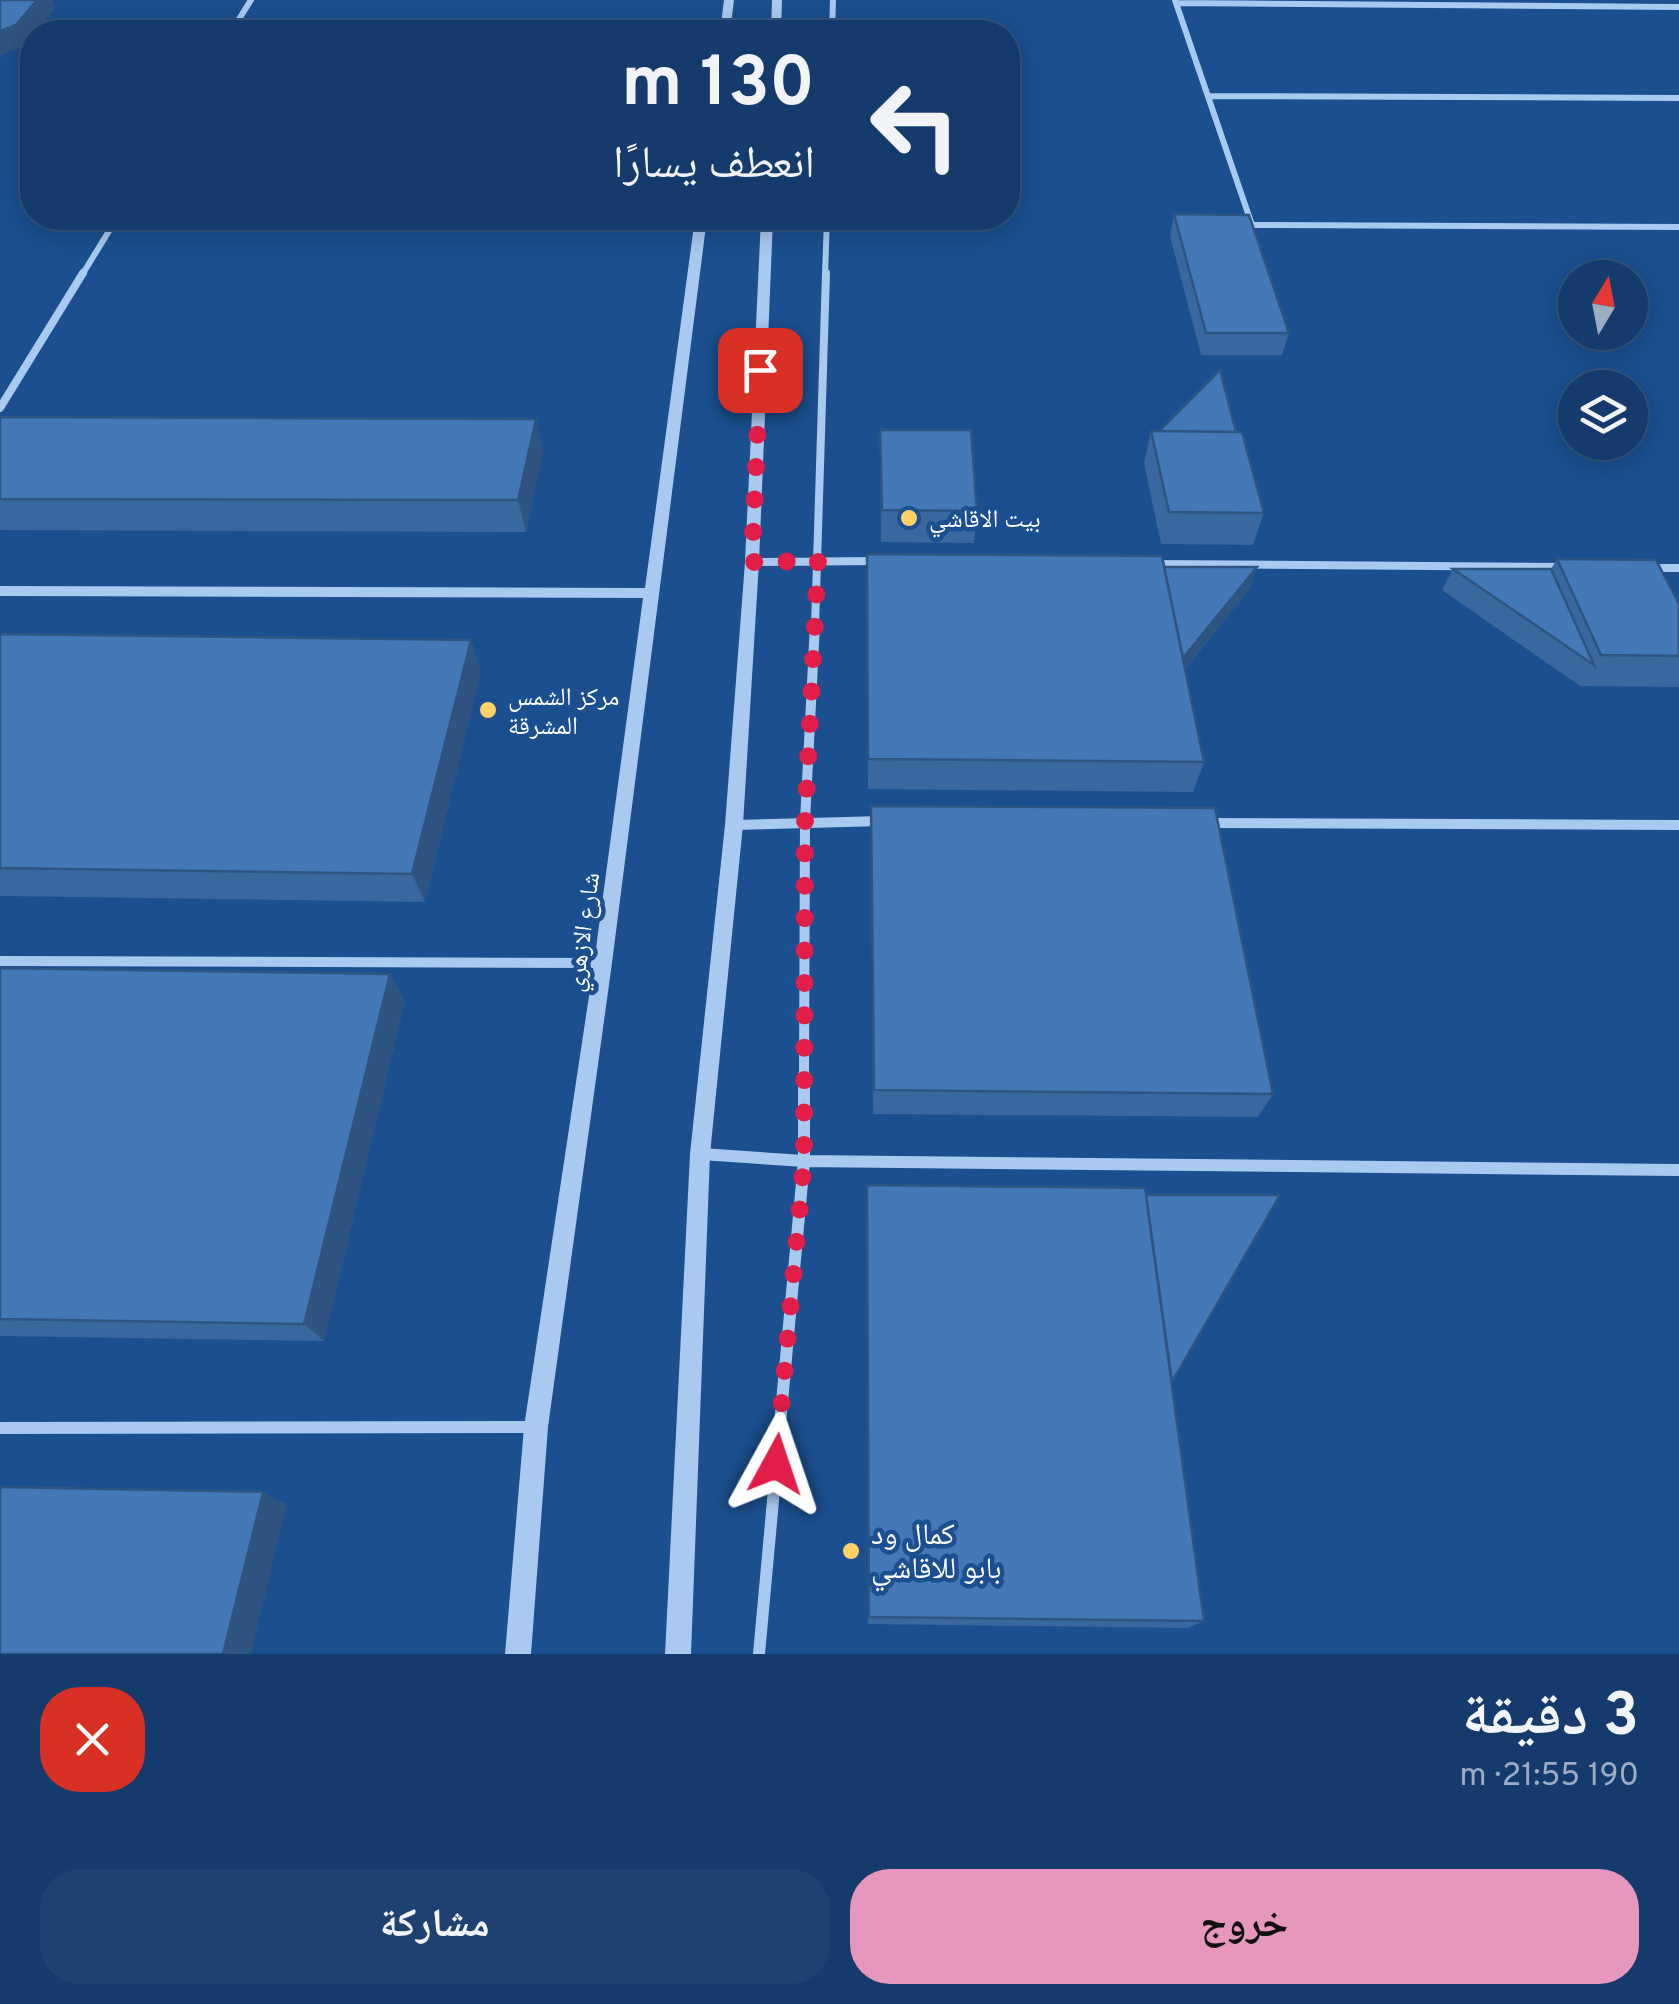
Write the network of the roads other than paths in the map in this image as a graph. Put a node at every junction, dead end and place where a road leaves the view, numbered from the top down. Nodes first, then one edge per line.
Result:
1 (1175, 2) edge
2 (1679, 7) edge
3 (1209, 96) junction
4 (1679, 98) edge
5 (1679, 227) edge
6 (110, 230) edge
7 (699, 230) edge
8 (766, 230) edge
9 (827, 230) edge
10 (0, 408) edge
11 (818, 561) junction
12 (896, 561) edge
13 (752, 562) junction
14 (1131, 564) edge
15 (1581, 567) edge
16 (1640, 568) edge
17 (1679, 568) edge
18 (0, 591) edge
19 (653, 593) junction
20 (805, 821) junction
21 (904, 821) edge
22 (1182, 822) edge
23 (734, 825) junction
24 (1679, 825) edge
25 (0, 961) edge
26 (603, 963) junction
27 (700, 1154) junction
28 (804, 1161) junction
29 (1679, 1170) edge
30 (536, 1427) junction
31 (0, 1428) edge
32 (518, 1654) edge
33 (678, 1654) edge
34 (758, 1654) edge

1 - 2 street
1 - 3 street
3 - 4 street
3 - 5 street
6 - 10 street
7 - 19 street, شارع الازهري
8 - 13 street
9 - 11 street
11 - 12 street
11 - 13 street
11 - 20 street
13 - 23 street
14 - 15 street
16 - 17 street
18 - 19 street
19 - 26 street, شارع الازهري
20 - 21 street
20 - 23 street
20 - 28 street
22 - 24 street
23 - 27 street
25 - 26 street
26 - 30 street, شارع الازهري
27 - 28 street
27 - 33 street
28 - 29 street
28 - 34 street
30 - 31 street
30 - 32 street, شارع الازهري

